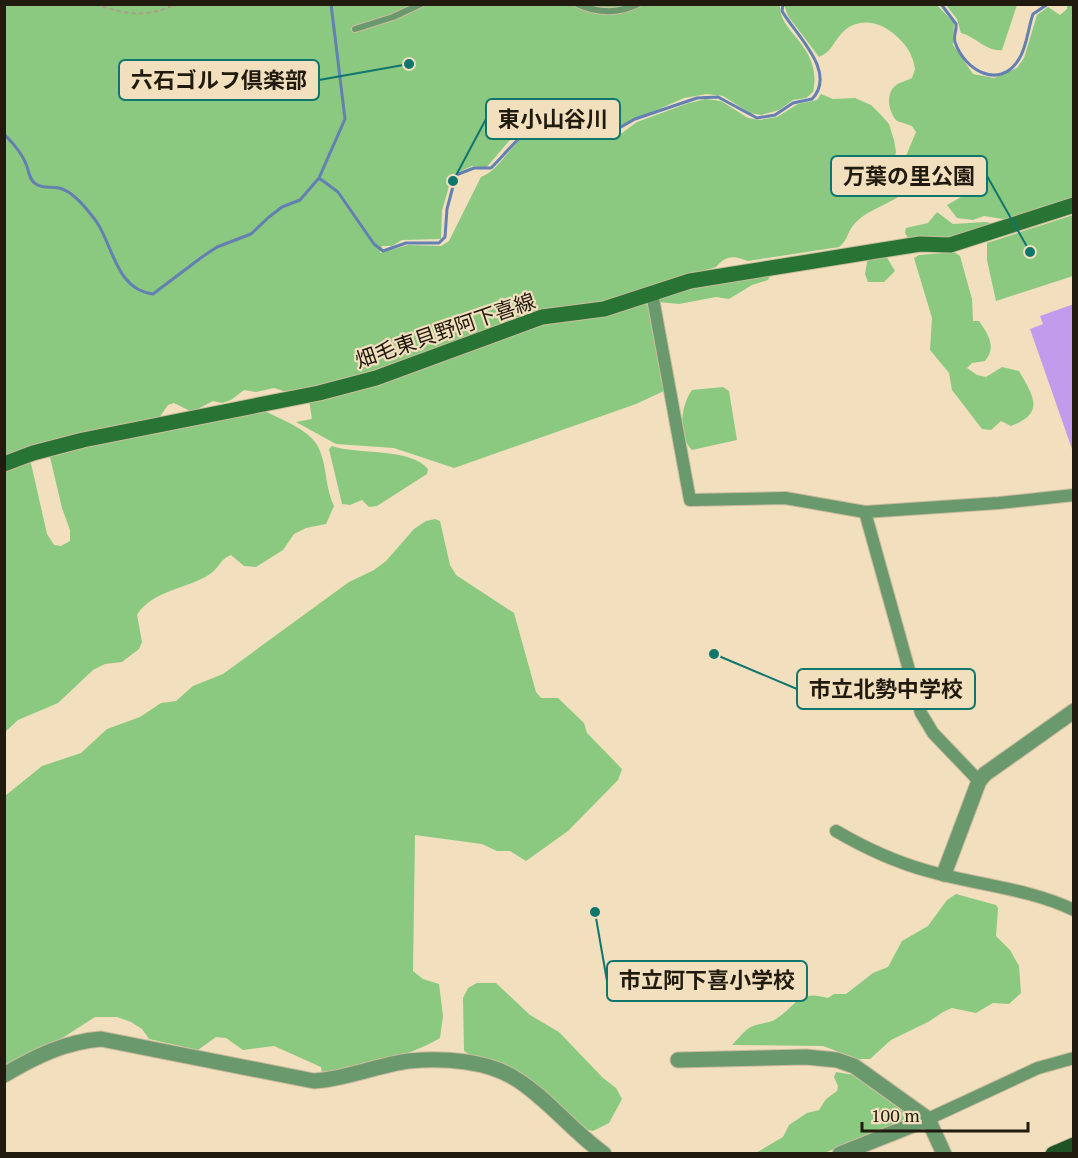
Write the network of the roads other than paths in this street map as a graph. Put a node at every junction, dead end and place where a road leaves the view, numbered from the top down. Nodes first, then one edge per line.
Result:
1 (421, 4) edge
2 (577, 4) edge
3 (638, 4) edge
4 (355, 29) dead end
5 (1074, 205) edge
6 (652, 293) junction
7 (4, 465) edge
8 (1074, 495) edge
9 (865, 512) junction
10 (1074, 711) edge
11 (979, 781) junction
12 (836, 831) dead end
13 (944, 874) junction
14 (1074, 910) edge
15 (1074, 1058) edge
16 (678, 1060) dead end
17 (4, 1074) edge
18 (928, 1119) junction
19 (1074, 1145) edge
20 (604, 1154) edge
21 (840, 1154) edge
22 (944, 1154) edge
23 (1053, 1154) edge

1 - 4 lane
2 - 3 lane
5 - 6 main road, 畑毛東貝野阿下喜線
6 - 7 main road, 畑毛東貝野阿下喜線
6 - 9 street
8 - 9 street
9 - 11 street
10 - 11 street
11 - 13 street
12 - 13 street
13 - 14 street
15 - 18 street
16 - 18 street
17 - 20 street
18 - 21 street
18 - 22 street
19 - 23 main road

